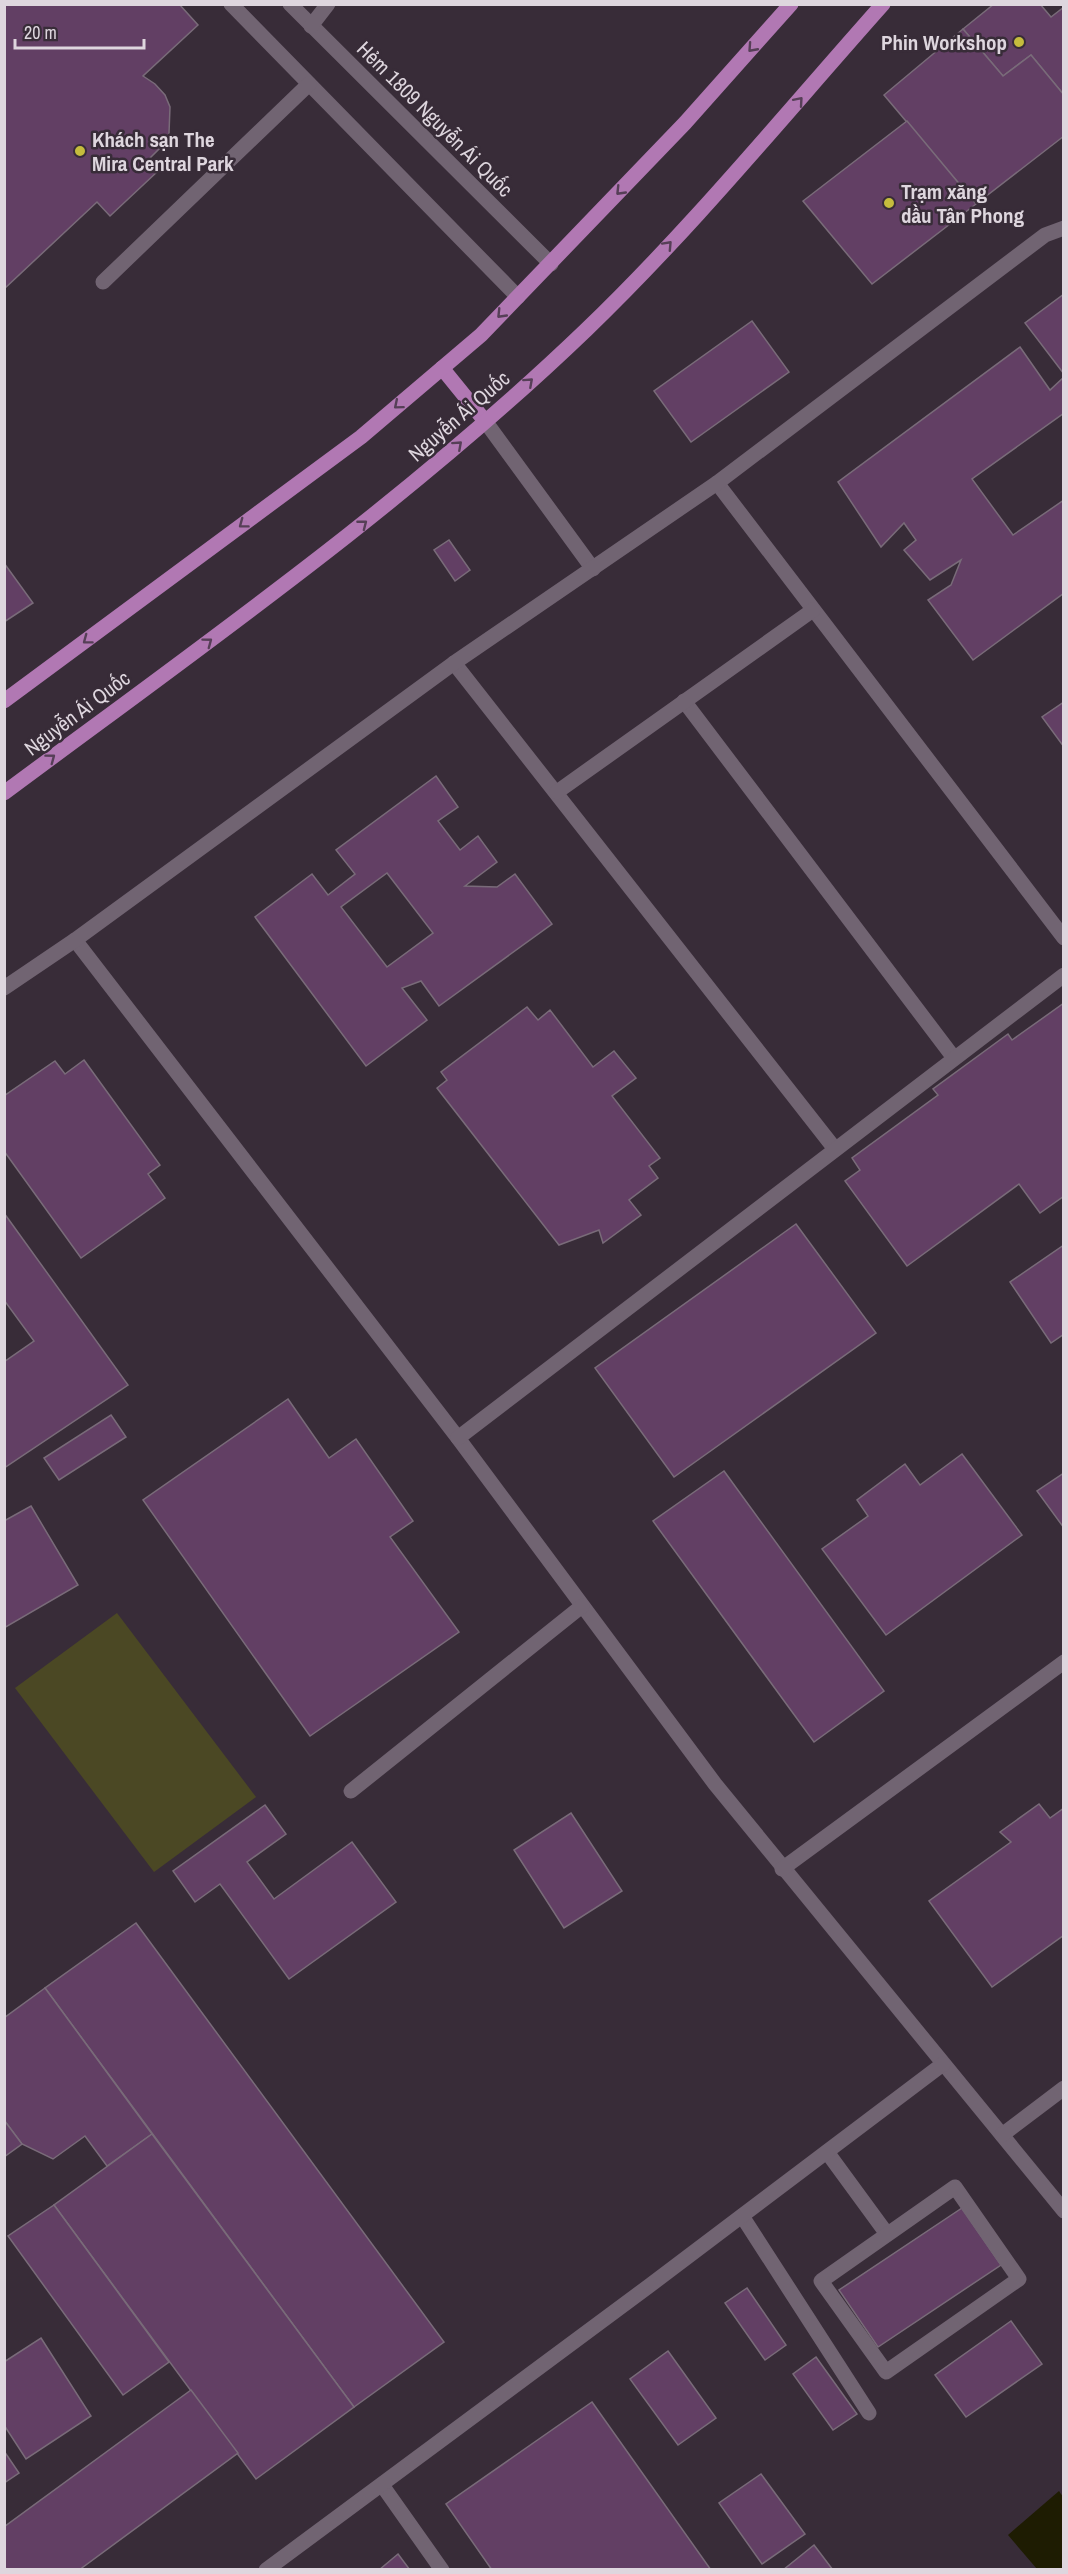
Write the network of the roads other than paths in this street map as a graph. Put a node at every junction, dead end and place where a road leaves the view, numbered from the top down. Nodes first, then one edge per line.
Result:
1 (231, 4) edge
2 (290, 4) edge
3 (328, 4) edge
4 (791, 4) edge
5 (883, 4) edge
6 (310, 26) junction
7 (309, 84) junction
8 (1064, 228) edge
9 (551, 264) junction
10 (103, 282) dead end
11 (518, 297) junction
12 (442, 368) junction
13 (485, 421) junction
14 (717, 483) junction
15 (593, 569) junction
16 (813, 610) junction
17 (454, 663) junction
18 (4, 701) edge
19 (684, 701) junction
20 (557, 792) junction
21 (4, 794) edge
22 (1064, 938) edge
23 (75, 940) junction
24 (1064, 975) edge
25 (4, 988) edge
26 (954, 1058) junction
27 (835, 1149) junction
28 (458, 1438) junction
29 (582, 1606) junction
30 (1064, 1662) edge
31 (351, 1791) dead end
32 (782, 1869) junction
33 (943, 2064) junction
34 (1064, 2088) edge
35 (1002, 2135) junction
36 (827, 2151) junction
37 (1064, 2211) edge
38 (742, 2216) junction
39 (887, 2234) junction
40 (869, 2413) dead end
41 (382, 2485) junction
42 (266, 2570) edge
43 (442, 2570) edge

1 - 7 lane
2 - 6 lane, Hẻm 1809 Nguyễn Ái Quốc
3 - 6 lane
4 -> 9 main road
13 -> 5 main road, Nguyễn Ái Quốc
6 - 9 lane, Hẻm 1809 Nguyễn Ái Quốc
7 - 10 lane
7 - 11 lane
8 - 14 lane
9 - 11 main road
11 -> 12 main road
12 - 13 main road
12 -> 18 main road
13 - 15 lane
21 -> 13 main road, Nguyễn Ái Quốc
14 - 15 lane
14 - 16 lane
15 - 17 lane
16 - 19 lane
16 - 22 lane
17 - 20 lane
17 - 23 lane
19 - 20 lane
19 - 26 lane
20 - 27 lane
23 - 25 lane
23 - 28 lane
24 - 26 lane
26 - 27 lane
27 - 28 lane
28 - 29 lane
29 - 31 lane
29 - 32 lane
30 - 32 lane
32 - 33 lane
33 - 35 lane
33 - 36 lane
34 - 35 lane
35 - 37 lane
36 - 38 lane
36 - 39 lane
38 - 40 lane
38 - 41 lane
39 - 39 lane
41 - 42 lane
41 - 43 lane

